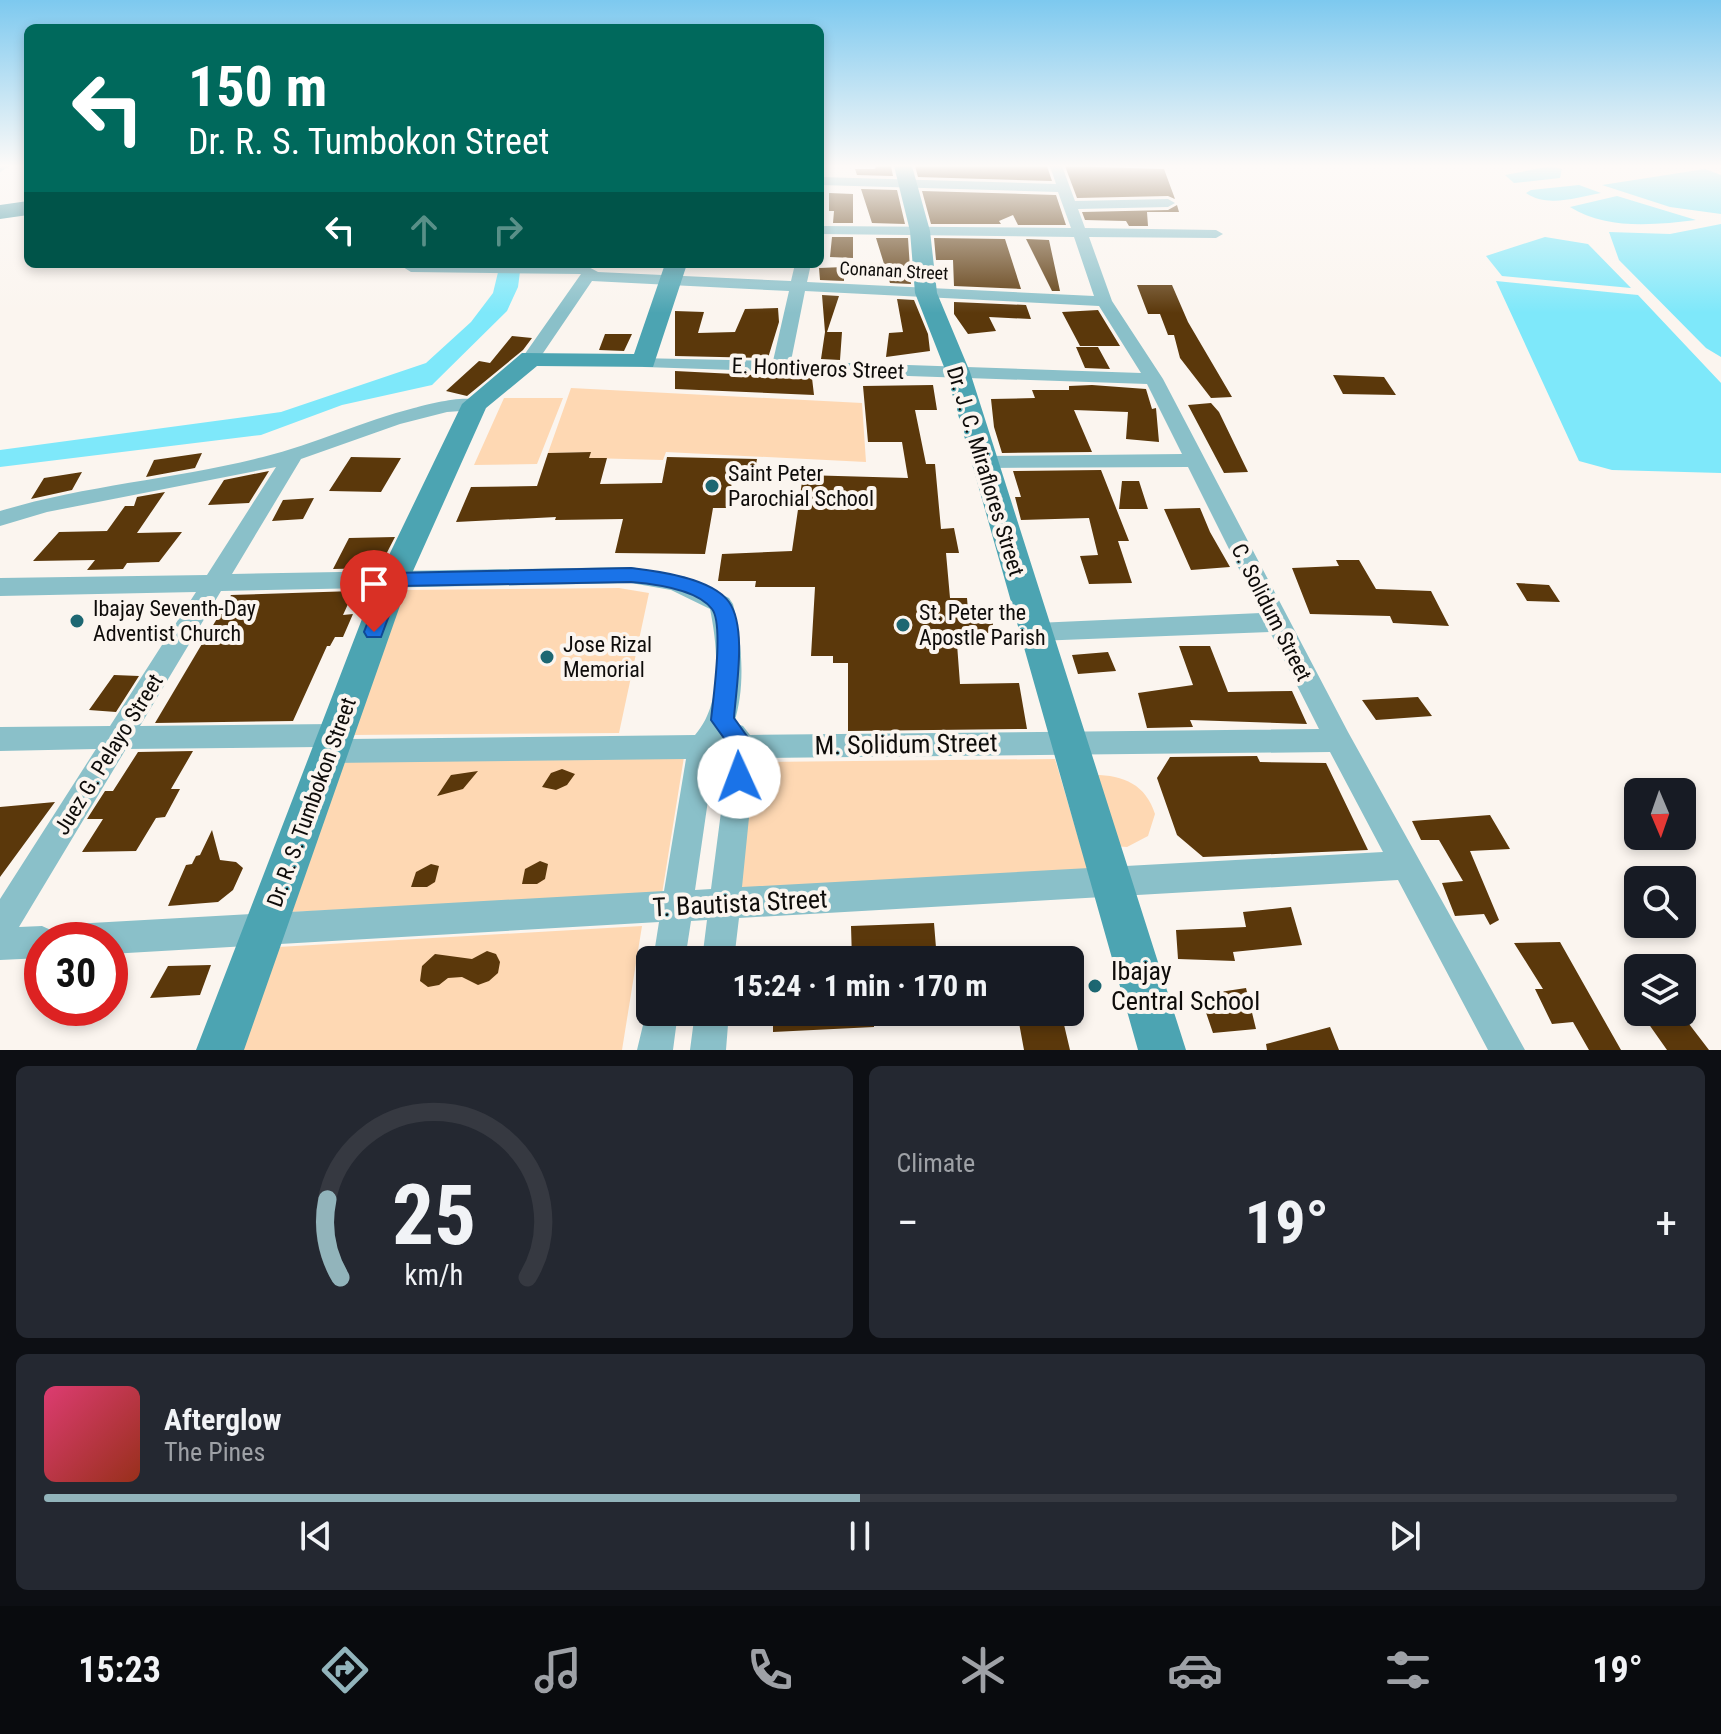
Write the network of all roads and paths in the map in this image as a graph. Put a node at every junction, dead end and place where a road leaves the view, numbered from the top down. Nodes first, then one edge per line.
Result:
1 (916, 215) edge
2 (1074, 215) edge
3 (824, 230) edge
4 (920, 231) junction
5 (1080, 232) junction
6 (1216, 234) dead end
7 (523, 268) edge
8 (802, 268) edge
9 (673, 272) edge
10 (587, 276) junction
11 (798, 287) junction
12 (926, 293) junction
13 (1104, 301) junction
14 (531, 358) junction
15 (644, 362) junction
16 (781, 367) junction
17 (958, 372) junction
18 (1154, 379) junction
19 (475, 404) junction
20 (293, 456) junction
21 (1195, 460) junction
22 (985, 462) junction
23 (0, 519) edge
24 (393, 580) junction
25 (215, 582) junction
26 (0, 587) edge
27 (1277, 622) junction
28 (1036, 632) junction
29 (722, 720) junction
30 (119, 738) junction
31 (0, 739) edge
32 (1338, 740) junction
33 (1069, 742) junction
34 (333, 743) junction
35 (743, 746) junction
36 (702, 747) junction
37 (1407, 865) junction
38 (1112, 882) junction
39 (725, 904) junction
40 (677, 906) junction
41 (0, 928) edge
42 (265, 929) junction
43 (128, 937) edge
44 (24, 943) edge
45 (0, 944) edge
46 (671, 946) edge
47 (720, 946) edge
48 (659, 1026) edge
49 (711, 1026) edge
50 (220, 1050) edge
51 (655, 1050) edge
52 (708, 1050) edge
53 (1162, 1050) edge
54 (1507, 1050) edge

1 - 4 street, Dr. J. C. Miraflores Street
2 - 5 street, C. Solidum Street
3 - 4 street
4 - 5 street
4 - 12 street, Dr. J. C. Miraflores Street
5 - 6 street
5 - 13 street, C. Solidum Street
7 - 10 street, Conanan Street
8 - 11 street
9 - 10 street, Conanan Street
9 - 11 street, Conanan Street
9 - 15 street
10 - 14 street
11 - 12 street, Conanan Street
11 - 16 street
12 - 13 street, Conanan Street
12 - 17 street, Dr. J. C. Miraflores Street
13 - 18 street, C. Solidum Street
14 - 15 street, E. Hontiveros Street
14 - 19 street, Dr. R. S. Tumbokon Street
15 - 16 street, E. Hontiveros Street
16 - 17 street, E. Hontiveros Street
17 - 18 street, E. Hontiveros Street
17 - 22 street, Dr. J. C. Miraflores Street
18 - 21 street, C. Solidum Street
19 - 20 street
19 - 24 street, Dr. R. S. Tumbokon Street
20 - 23 street
20 - 25 street, Juez G. Pelayo Street
21 - 22 street
21 - 27 street, C. Solidum Street
22 - 28 street, Dr. J. C. Miraflores Street
24 - 25 street
24 - 29 street
24 - 34 street, Dr. R. S. Tumbokon Street
25 - 26 street
25 - 30 street, Juez G. Pelayo Street
27 - 28 street
27 - 32 street, C. Solidum Street
28 - 33 street, Dr. J. C. Miraflores Street
29 - 35 street
29 - 36 street
30 - 31 street, M. Solidum Street
30 - 34 street, M. Solidum Street
30 - 41 street, Juez G. Pelayo Street
32 - 33 street, M. Solidum Street
32 - 37 street, C. Solidum Street
33 - 35 street, M. Solidum Street
33 - 38 street, Dr. J. C. Miraflores Street
34 - 36 street, M. Solidum Street
34 - 42 street, Dr. R. S. Tumbokon Street
35 - 36 street, M. Solidum Street
35 - 39 street
36 - 40 street
37 - 38 street, T. Bautista Street
37 - 54 street, C. Solidum Street
38 - 39 street, T. Bautista Street
38 - 53 street, Dr. J. C. Miraflores Street
39 - 40 street, T. Bautista Street
39 - 47 street
40 - 42 street, T. Bautista Street
40 - 46 street
42 - 43 street, T. Bautista Street
42 - 50 street, Dr. R. S. Tumbokon Street
44 - 45 street
48 - 51 street
49 - 52 street

